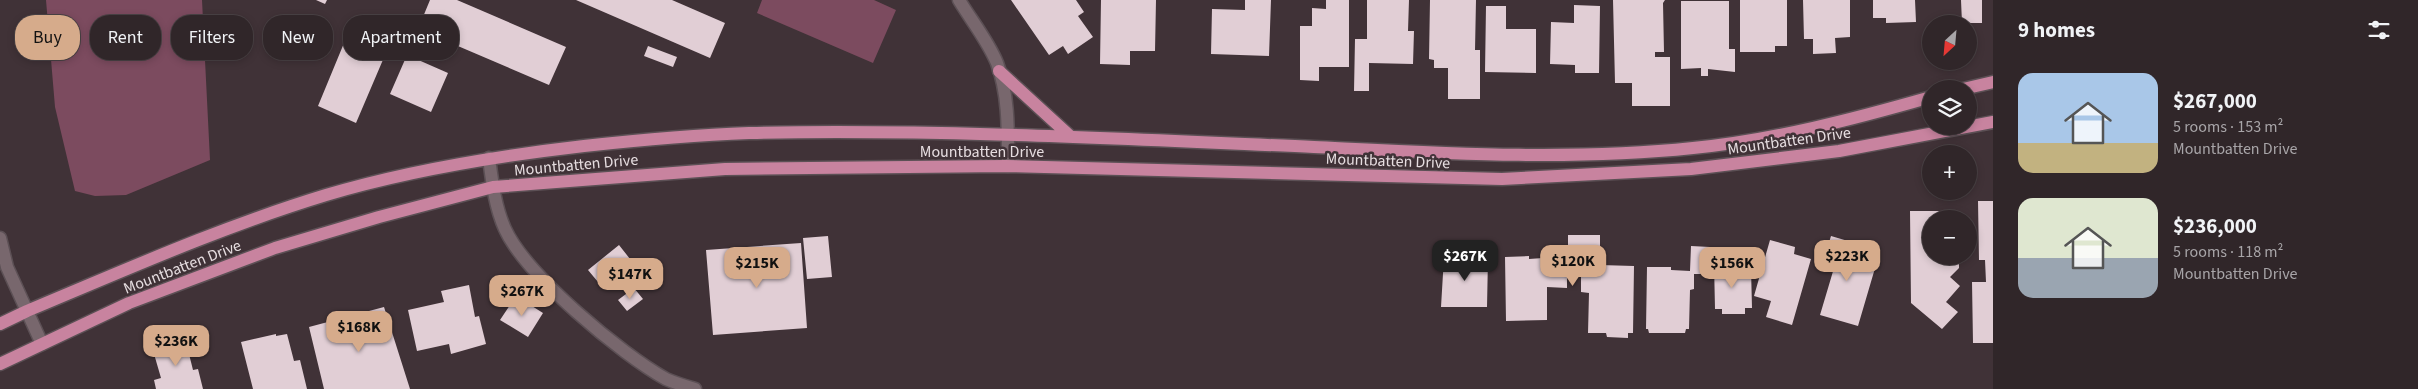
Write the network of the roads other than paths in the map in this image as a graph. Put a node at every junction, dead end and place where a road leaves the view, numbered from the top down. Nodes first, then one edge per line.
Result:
1 (959, 0) edge
2 (1000, 71) junction
3 (1993, 82) edge
4 (1977, 86) edge
5 (1922, 100) edge
6 (1993, 122) edge
7 (1008, 134) junction
8 (1071, 137) junction
9 (489, 158) junction
10 (1008, 166) junction
11 (494, 187) junction
12 (0, 238) edge
13 (26, 311) junction
14 (0, 324) edge
15 (42, 344) junction
16 (0, 364) edge
17 (695, 389) edge

1 - 2 street
2 - 7 street
2 - 8 main road
3 - 4 main road
5 - 8 main road, Mountbatten Drive
6 - 10 main road, Mountbatten Drive
7 - 8 main road, Mountbatten Drive
7 - 9 main road, Mountbatten Drive
7 - 10 street
9 - 11 street
9 - 13 main road, Mountbatten Drive
10 - 11 main road, Mountbatten Drive
11 - 15 main road, Mountbatten Drive
11 - 17 street
12 - 13 street
13 - 14 main road, Mountbatten Drive
13 - 15 street
15 - 16 main road, Mountbatten Drive

